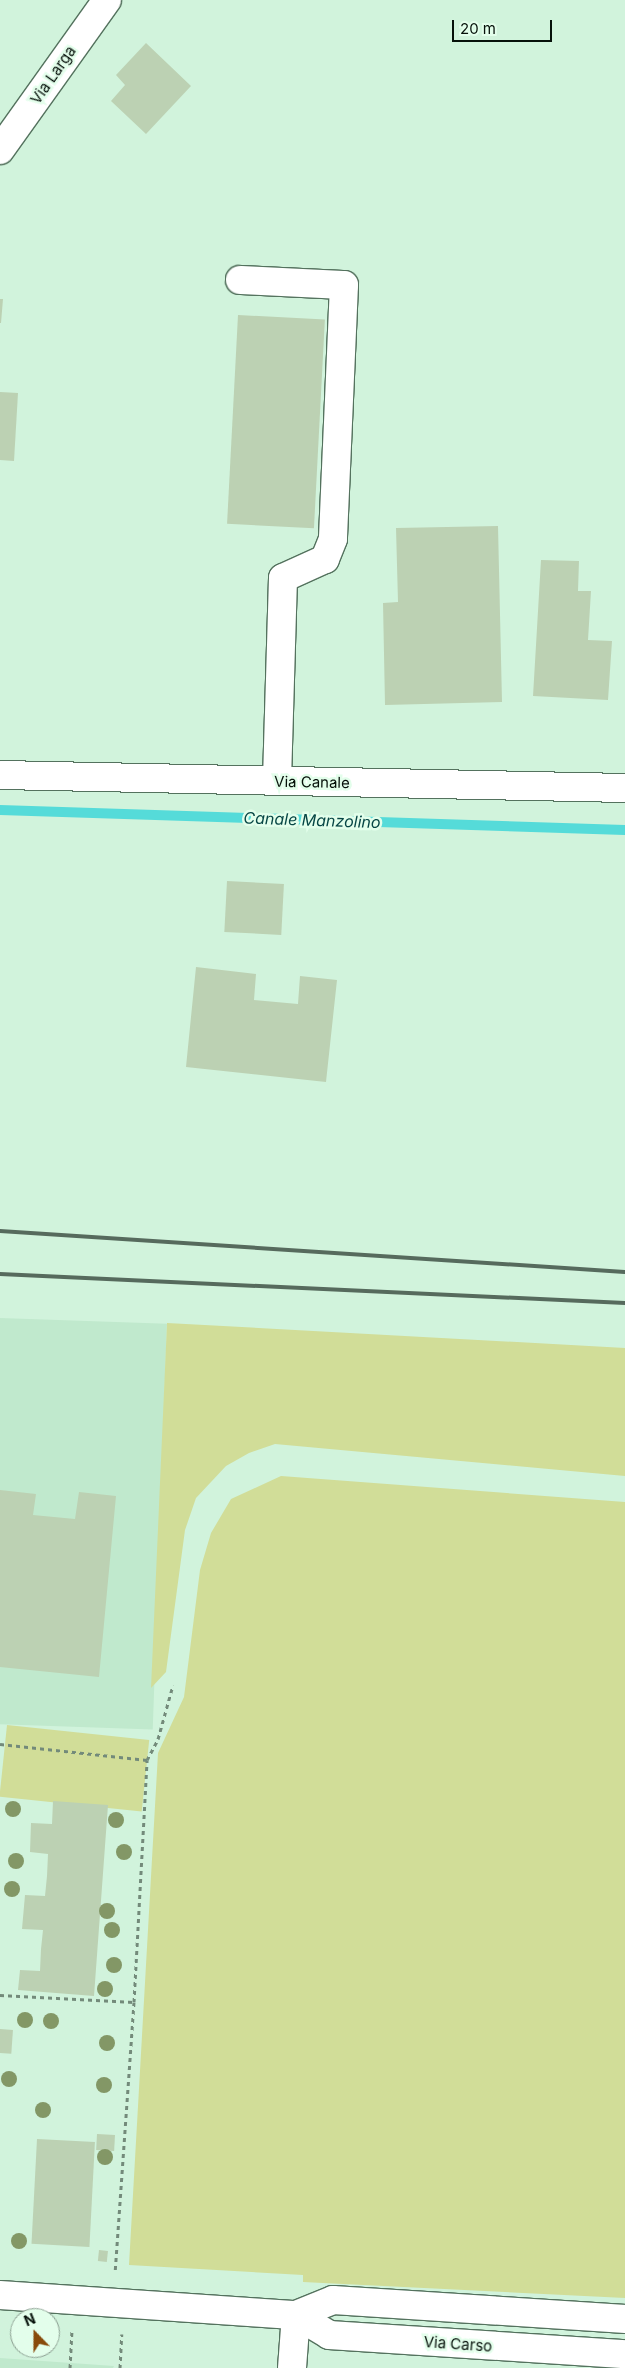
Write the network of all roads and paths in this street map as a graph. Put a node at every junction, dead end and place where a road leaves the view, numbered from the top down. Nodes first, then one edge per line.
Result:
1 (107, 0) edge
2 (0, 150) edge
3 (240, 280) dead end
4 (0, 775) edge
5 (277, 781) junction
6 (625, 788) edge
7 (174, 1685) dead end
8 (0, 1744) edge
9 (147, 1760) junction
10 (0, 1995) edge
11 (134, 2002) junction
12 (0, 2295) edge
13 (74, 2300) junction
14 (113, 2302) junction
15 (296, 2315) junction
16 (625, 2319) edge
17 (625, 2354) edge
18 (70, 2368) edge
19 (292, 2368) edge

1 - 2 street, Via Larga
3 - 5 street
4 - 5 street, Via Canale
5 - 6 street, Via Canale
7 - 9 path
8 - 9 path
9 - 11 path
10 - 11 path
11 - 14 path
12 - 13 street, Via Carso
13 - 14 street, Via Carso
13 - 18 path
14 - 15 street, Via Carso
15 - 16 street, Via Carso
15 - 17 street, Via Carso
15 - 19 street

